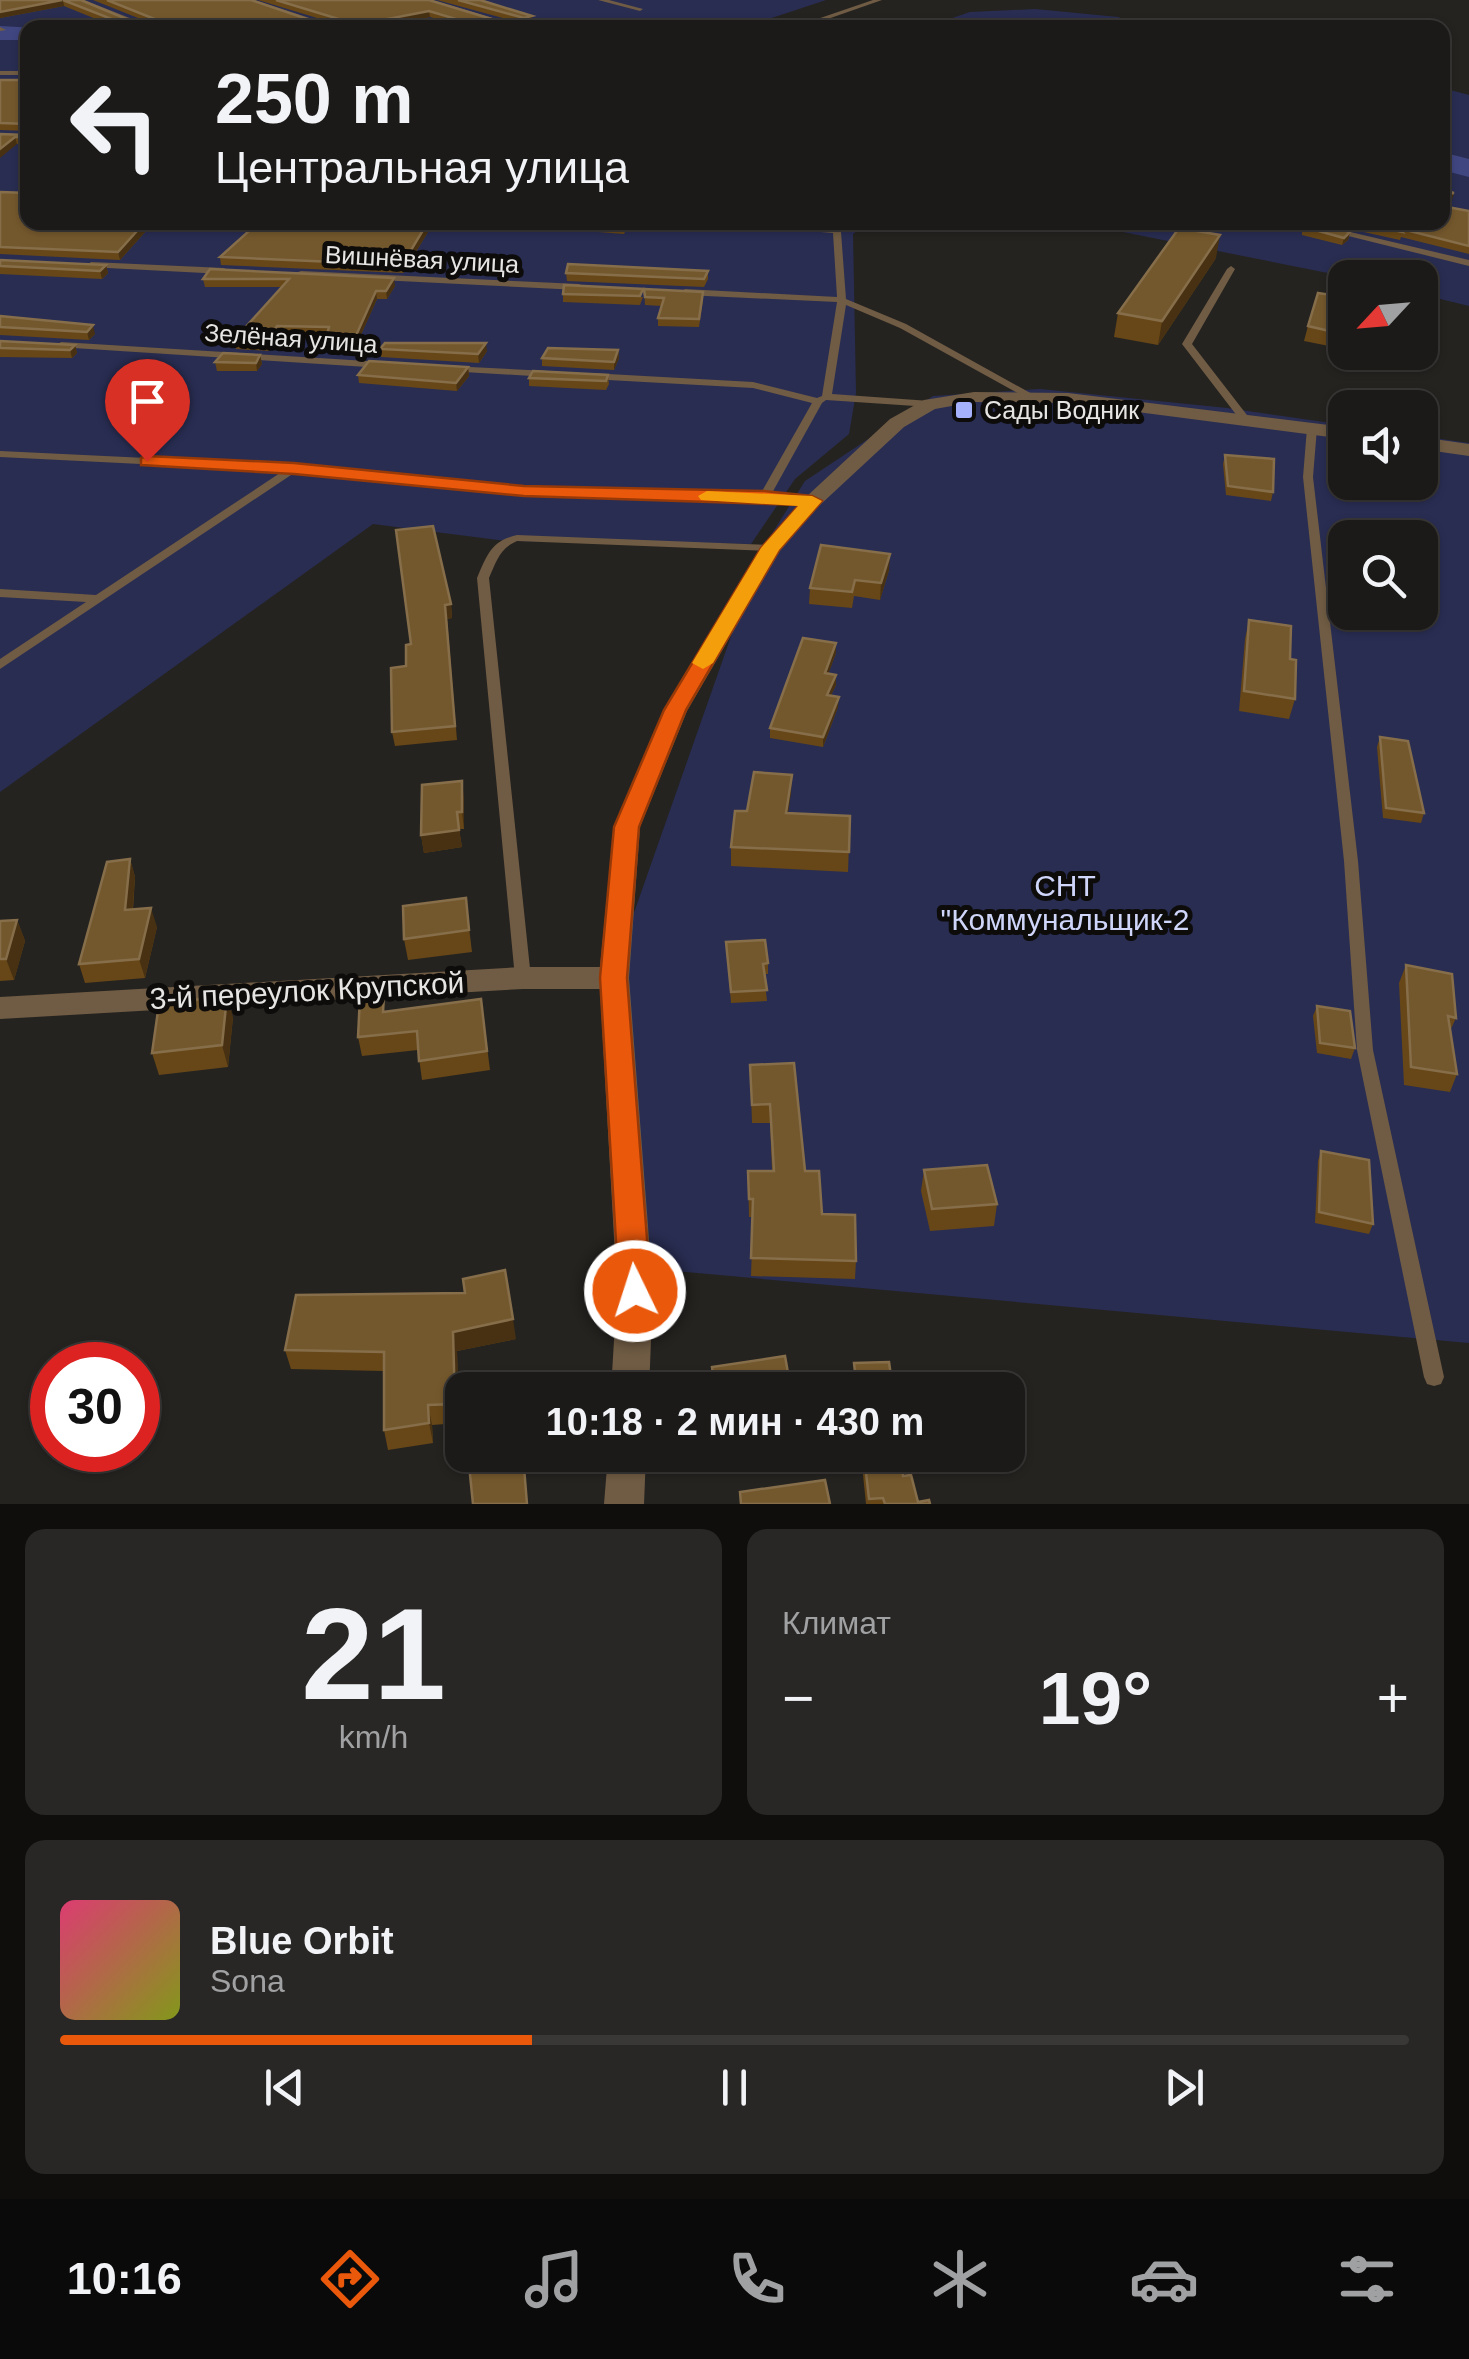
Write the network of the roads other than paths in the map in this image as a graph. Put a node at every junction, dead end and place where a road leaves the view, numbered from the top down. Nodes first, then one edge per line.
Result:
1 (79, 0) edge
2 (249, 0) edge
3 (426, 0) edge
4 (600, 0) edge
5 (880, 0) edge
6 (640, 10) dead end
7 (131, 20) edge
8 (312, 20) edge
9 (495, 20) edge
10 (819, 20) edge
11 (822, 230) edge
12 (1329, 230) edge
13 (837, 231) joint
14 (77, 264) edge
15 (1469, 264) edge
16 (1231, 269) dead end
17 (231, 271) edge
18 (288, 273) edge
19 (598, 288) edge
20 (674, 292) edge
21 (842, 300) junction
22 (54, 345) edge
23 (389, 365) edge
24 (427, 368) edge
25 (561, 374) edge
26 (580, 376) edge
27 (1028, 395) junction
28 (822, 399) junction
29 (930, 404) junction
30 (1245, 419) junction
31 (1312, 428) junction
32 (1328, 430) edge
33 (1438, 446) edge
34 (1469, 450) edge
35 (0, 454) edge
36 (294, 468) junction
37 (764, 496) junction
38 (812, 501) junction
39 (771, 548) junction
40 (0, 593) edge
41 (101, 599) junction
42 (0, 666) edge
43 (523, 978) junction
44 (614, 978) junction
45 (0, 1008) edge
46 (631, 1372) edge
47 (1434, 1377) dead end
48 (625, 1472) edge
49 (624, 1504) edge

1 - 7 lane
2 - 8 lane
3 - 9 lane
4 - 6 lane
5 - 10 lane
11 - 13 lane
12 - 15 lane
13 - 21 lane
14 - 17 lane
16 - 30 lane
18 - 19 lane, Вишнёвая улица
20 - 21 lane
21 - 27 lane
21 - 28 lane
22 - 23 lane, Зелёная улица
24 - 25 lane
26 - 28 lane
27 - 29 street
27 - 30 street
28 - 29 lane
28 - 37 lane
29 - 38 street
30 - 31 street
31 - 32 street
31 - 47 lane
33 - 34 street
35 - 36 lane
36 - 37 lane
36 - 41 lane
37 - 38 lane
38 - 39 street
39 - 43 lane
39 - 44 street
40 - 41 lane
41 - 42 lane
43 - 44 street, 3-й переулок Крупской
43 - 45 street, 3-й переулок Крупской
44 - 46 street
48 - 49 street

